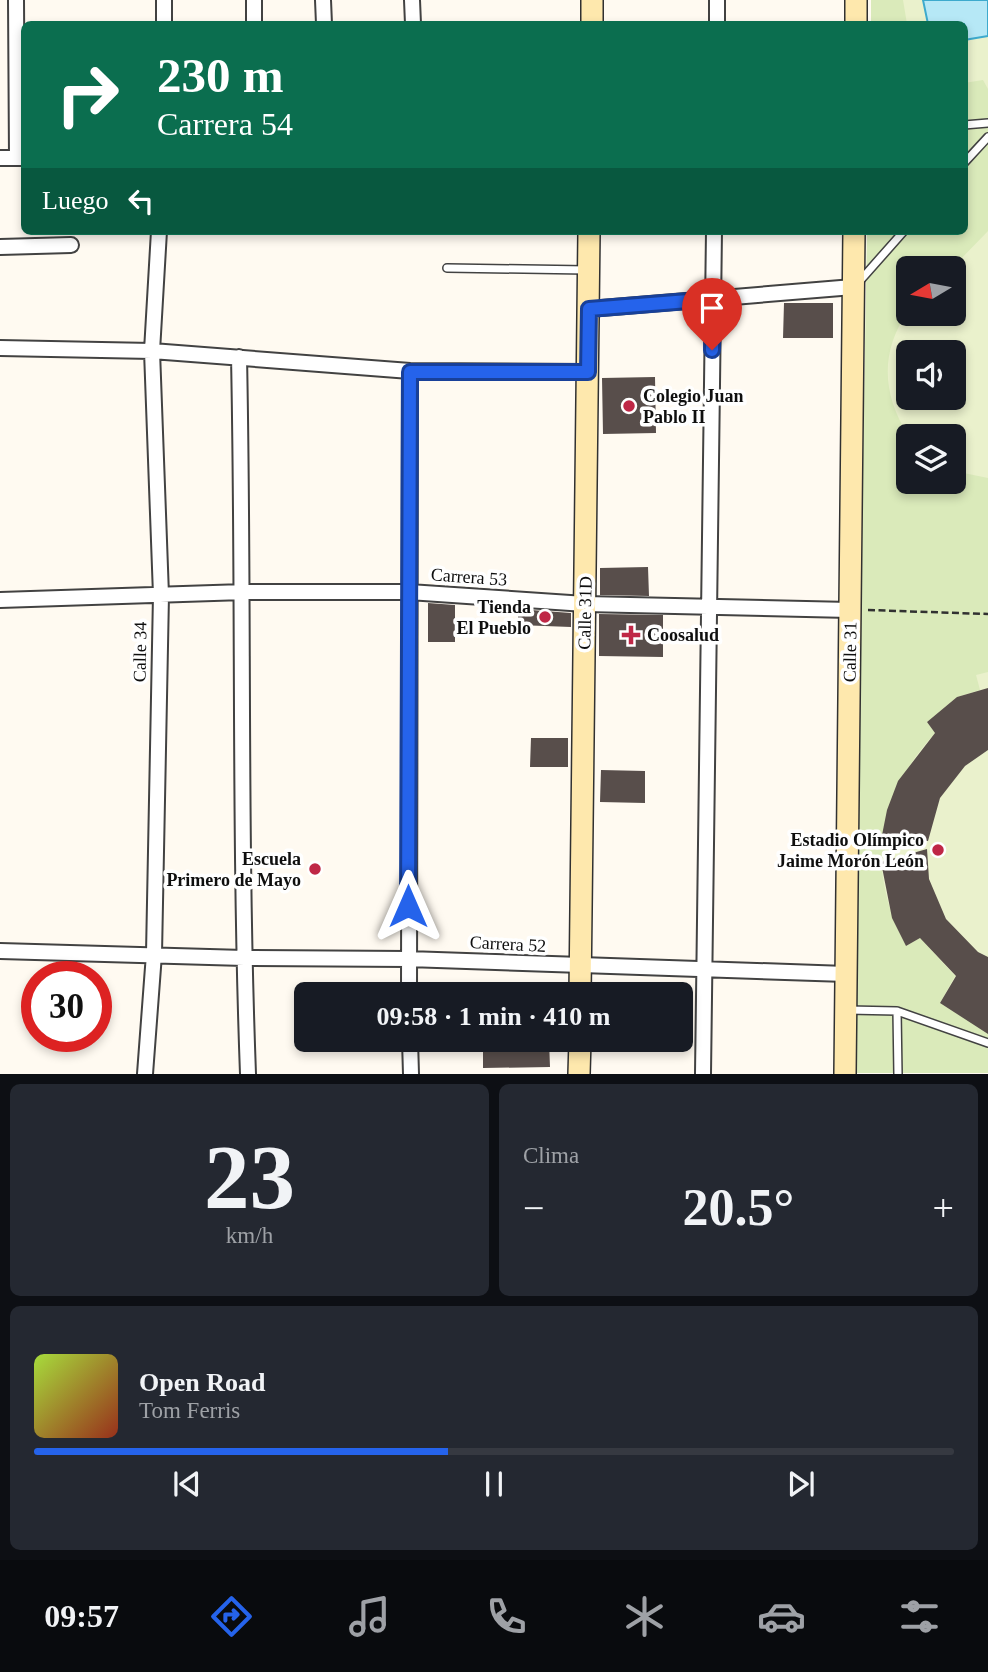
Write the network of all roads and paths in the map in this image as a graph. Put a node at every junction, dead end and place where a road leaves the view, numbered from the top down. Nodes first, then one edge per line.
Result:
1 (16, 0) edge
2 (164, 0) edge
3 (254, 0) edge
4 (323, 0) edge
5 (412, 0) edge
6 (592, 0) edge
7 (717, 0) edge
8 (856, 0) edge
9 (164, 21) edge
10 (254, 21) edge
11 (324, 21) edge
12 (413, 21) edge
13 (592, 21) edge
14 (717, 21) edge
15 (856, 21) edge
16 (988, 122) edge
17 (968, 124) edge
18 (988, 137) edge
19 (0, 158) edge
20 (21, 158) edge
21 (968, 159) edge
22 (159, 235) edge
23 (589, 235) edge
24 (714, 235) edge
25 (854, 235) edge
26 (900, 235) edge
27 (71, 245) dead end
28 (0, 247) edge
29 (447, 268) dead end
30 (589, 270) junction
31 (853, 288) junction
32 (713, 299) junction
33 (589, 309) junction
34 (0, 348) edge
35 (152, 351) junction
36 (239, 357) junction
37 (410, 372) junction
38 (588, 372) junction
39 (244, 592) junction
40 (409, 592) junction
41 (161, 595) junction
42 (0, 600) edge
43 (585, 604) junction
44 (709, 607) junction
45 (850, 610) junction
46 (988, 614) edge
47 (0, 951) edge
48 (154, 954) junction
49 (244, 958) junction
50 (408, 959) junction
51 (581, 967) junction
52 (704, 971) junction
53 (846, 974) junction
54 (409, 982) edge
55 (580, 982) edge
56 (846, 1010) junction
57 (897, 1011) junction
58 (988, 1043) edge
59 (410, 1052) edge
60 (580, 1052) edge
61 (145, 1073) edge
62 (248, 1073) edge
63 (411, 1073) edge
64 (579, 1073) edge
65 (703, 1073) edge
66 (845, 1073) edge
67 (898, 1073) edge

1 - 20 street
2 - 9 street
3 - 10 street
4 - 11 street
5 - 12 street
6 - 13 street
7 - 14 street
8 - 15 street
16 - 17 lane
18 - 21 lane
19 - 20 street
22 - 35 street, Calle 34
23 - 30 street, Calle 31D
24 - 32 street
25 - 31 street, Calle 31
26 - 31 lane
27 - 28 street
29 - 30 lane
30 - 33 street, Calle 31D
31 - 32 street
31 - 45 street, Calle 31
32 - 33 street
32 - 44 street
33 - 38 street, Calle 31D
34 - 35 street
35 - 36 street
35 - 41 street, Calle 34
36 - 37 street
36 - 39 street
37 - 38 street
37 - 40 street
38 - 43 street, Calle 31D
39 - 40 street, Carrera 53
39 - 41 street, Carrera 53
39 - 49 street
40 - 43 street, Carrera 53
40 - 50 street
41 - 42 street, Carrera 53
41 - 48 street, Calle 34
43 - 44 street, Carrera 53
43 - 51 street, Calle 31D
44 - 45 street, Carrera 53
44 - 52 street
45 - 46 path
45 - 53 street, Calle 31
47 - 48 street, Carrera 52
48 - 49 street, Carrera 52
48 - 61 street, Calle 34
49 - 50 street, Carrera 52
49 - 62 street
50 - 51 street, Carrera 52
50 - 54 street
51 - 52 street, Carrera 52
51 - 55 street, Calle 31D
52 - 53 street, Carrera 52
52 - 65 street
53 - 56 street, Calle 31
56 - 57 lane
56 - 66 street, Calle 31
57 - 58 lane
57 - 67 lane
59 - 63 street
60 - 64 street

